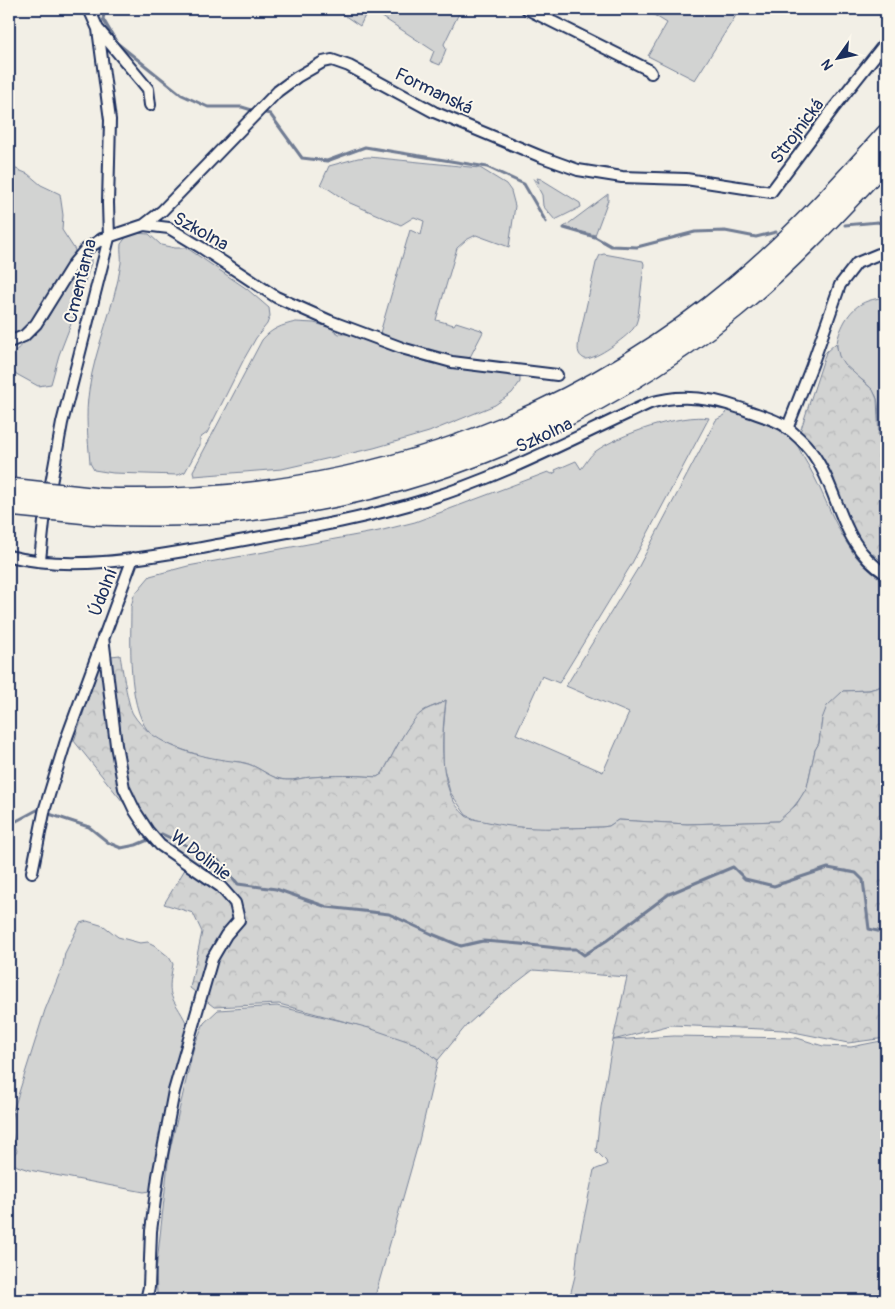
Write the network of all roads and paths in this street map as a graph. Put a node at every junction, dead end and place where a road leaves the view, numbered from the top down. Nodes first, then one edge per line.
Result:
1 (89, 9) edge
2 (527, 9) edge
3 (98, 29) junction
4 (886, 42) edge
5 (651, 73) dead end
6 (150, 106) dead end
7 (886, 134) edge
8 (886, 160) edge
9 (771, 192) joint
10 (162, 211) junction
11 (144, 225) junction
12 (170, 228) junction
13 (109, 238) junction
14 (886, 252) edge
15 (9, 342) edge
16 (557, 375) dead end
17 (787, 429) junction
18 (9, 488) edge
19 (9, 506) edge
20 (99, 507) junction
21 (9, 556) edge
22 (133, 558) junction
23 (40, 560) junction
24 (886, 574) edge
25 (103, 637) junction
26 (32, 872) dead end
27 (146, 1300) edge

1 - 3 street, Cmentarna
2 - 5 street
3 - 6 street
3 - 13 street, Cmentarna
4 - 9 street, Strojnická
7 - 20 highway
8 - 20 highway
9 - 10 street, Formanská
10 - 11 street, Formanská
10 - 12 street
11 - 12 street, Szkolna
11 - 13 street, Szkolna
12 - 16 street, Szkolna
13 - 15 street, Szkolna
13 - 23 street, Cmentarna
14 - 17 street
17 - 22 street, Szkolna
17 - 24 street, Szkolna
18 - 20 highway, bridge
19 - 20 highway, bridge
21 - 23 street, Szkolna
22 - 23 street, Szkolna
22 - 25 street, Údolní
25 - 26 street
25 - 27 street, W Dolinie

